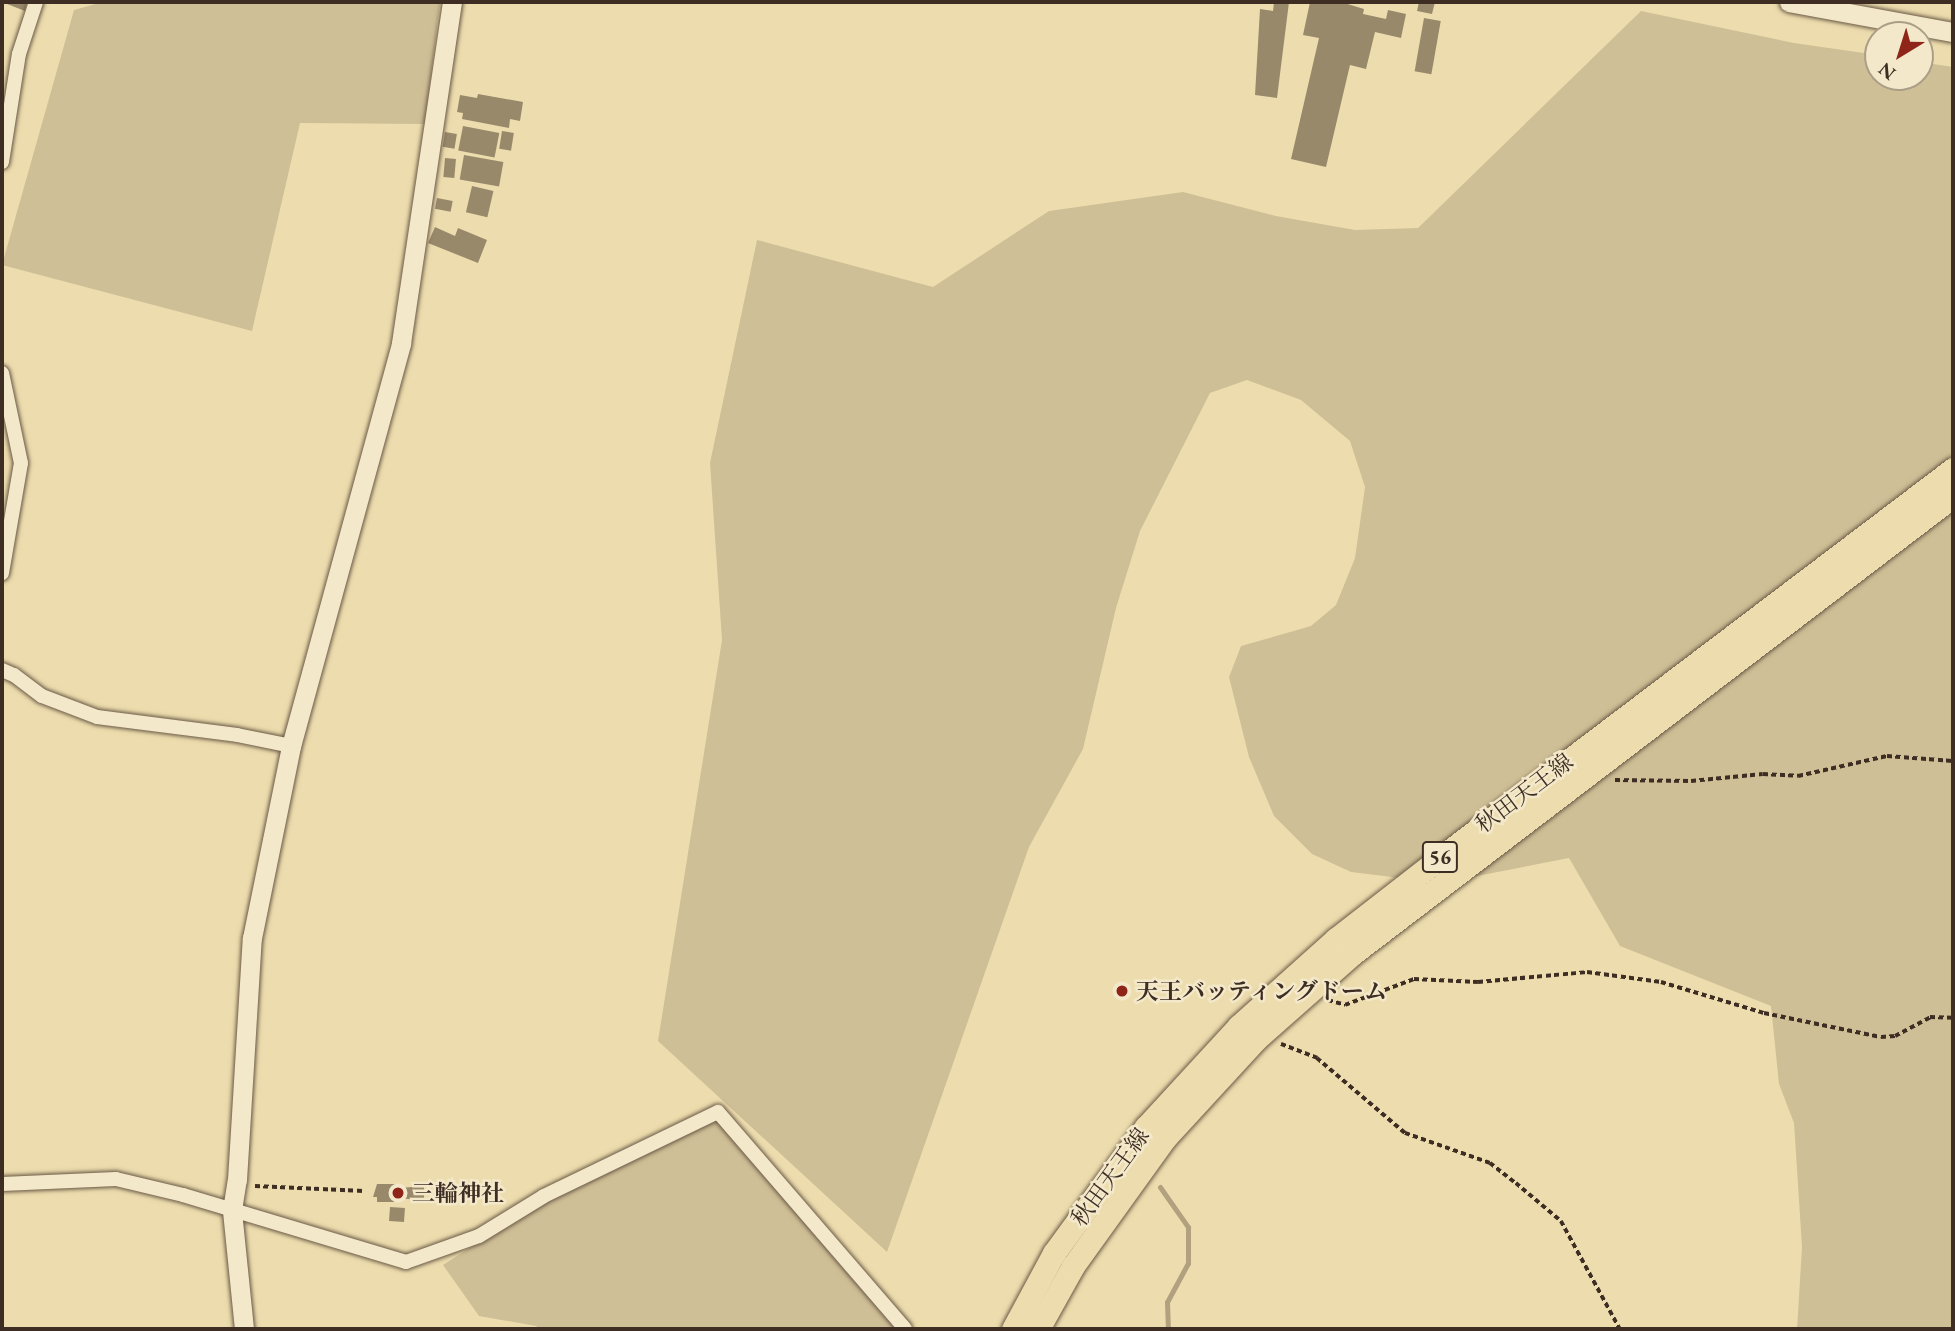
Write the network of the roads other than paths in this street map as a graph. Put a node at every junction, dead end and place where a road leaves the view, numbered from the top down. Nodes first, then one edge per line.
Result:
1 (36, 2) edge
2 (452, 2) edge
3 (1789, 2) edge
4 (1953, 32) edge
5 (2, 162) edge
6 (2, 373) edge
7 (6, 405) edge
8 (1953, 470) edge
9 (1953, 496) edge
10 (2, 573) edge
11 (2, 670) edge
12 (291, 746) junction
13 (2, 1184) edge
14 (232, 1210) junction
15 (244, 1329) edge
16 (905, 1329) edge
17 (1013, 1329) edge
18 (1038, 1329) edge

1 - 5 street
2 - 12 street
3 - 4 street
6 - 7 street
7 - 10 street
8 - 17 main road, 秋田天王線 / 56
9 - 18 main road, 秋田天王線 / 56
11 - 12 street
12 - 14 street
13 - 14 street
14 - 15 street
14 - 16 street

